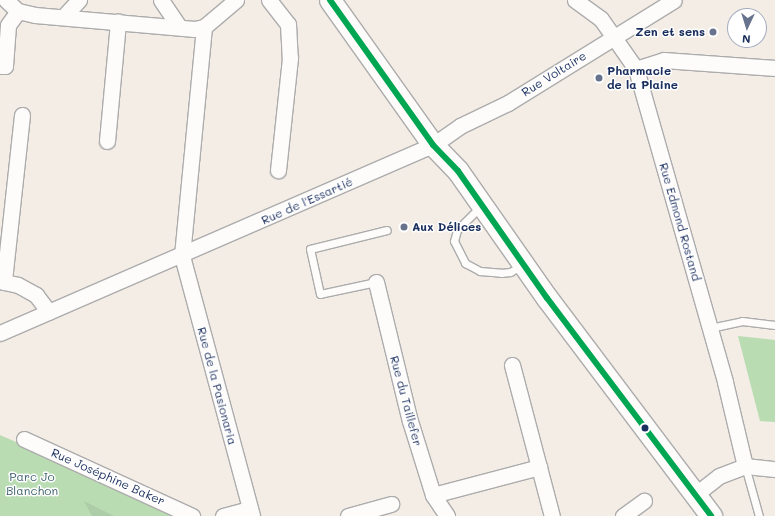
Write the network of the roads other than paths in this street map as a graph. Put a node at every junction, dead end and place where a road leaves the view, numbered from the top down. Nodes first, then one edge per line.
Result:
1 (6, 0) edge
2 (80, 0) edge
3 (161, 0) edge
4 (236, 0) edge
5 (270, 0) edge
6 (330, 0) edge
7 (575, 0) edge
8 (674, 0) edge
9 (18, 11) junction
10 (64, 16) junction
11 (118, 22) junction
12 (4, 24) edge
13 (179, 27) junction
14 (204, 27) junction
15 (617, 37) junction
16 (0, 66) edge
17 (775, 68) edge
18 (636, 69) junction
19 (22, 115) dead end
20 (107, 140) dead end
21 (433, 145) junction
22 (278, 170) dead end
23 (482, 206) junction
24 (387, 230) dead end
25 (182, 256) junction
26 (524, 264) junction
27 (376, 282) joint
28 (49, 312) junction
29 (775, 325) edge
30 (710, 328) junction
31 (0, 334) edge
32 (512, 365) dead end
33 (24, 439) dead end
34 (744, 466) junction
35 (539, 467) junction
36 (775, 468) edge
37 (696, 494) junction
38 (433, 495) junction
39 (644, 501) dead end
40 (391, 504) dead end
41 (251, 512) edge
42 (192, 516) edge
43 (224, 516) edge
44 (348, 516) edge
45 (447, 516) edge
46 (552, 516) edge
47 (623, 516) edge
48 (711, 516) edge
49 (759, 516) edge

1 - 9 street
2 - 10 street
3 - 13 street
4 - 14 street
5 - 22 street
6 - 21 street
7 - 15 street, Rue Edmond Rostand
8 - 15 street, Rue Voltaire
9 - 10 street
9 - 12 street
10 - 11 street
11 - 13 street
11 - 20 street
12 - 16 street
13 - 14 street
14 - 25 street
15 - 18 street, Rue Edmond Rostand
15 - 21 street, Rue Voltaire
17 - 18 street
18 - 30 street, Rue Edmond Rostand
19 - 28 street
21 - 23 street
21 - 25 street, Rue de l'Essartié
23 - 26 street
23 - 26 lane
24 - 27 lane
25 - 28 street, Rue de l'Essartié
25 - 41 street, Rue de la Pasionaria
26 - 37 street
27 - 38 street, Rue du Taillefer
28 - 31 street, Rue de l'Essartié
29 - 30 lane
30 - 34 street, Rue Edmond Rostand
32 - 35 street
33 - 42 street, Rue Joséphine Baker
34 - 36 street
34 - 37 street
34 - 49 lane, Rue Edmond Rostand
35 - 38 street
35 - 46 street
37 - 48 street
38 - 45 street, Rue du Taillefer
39 - 47 street
40 - 44 street
41 - 43 street

